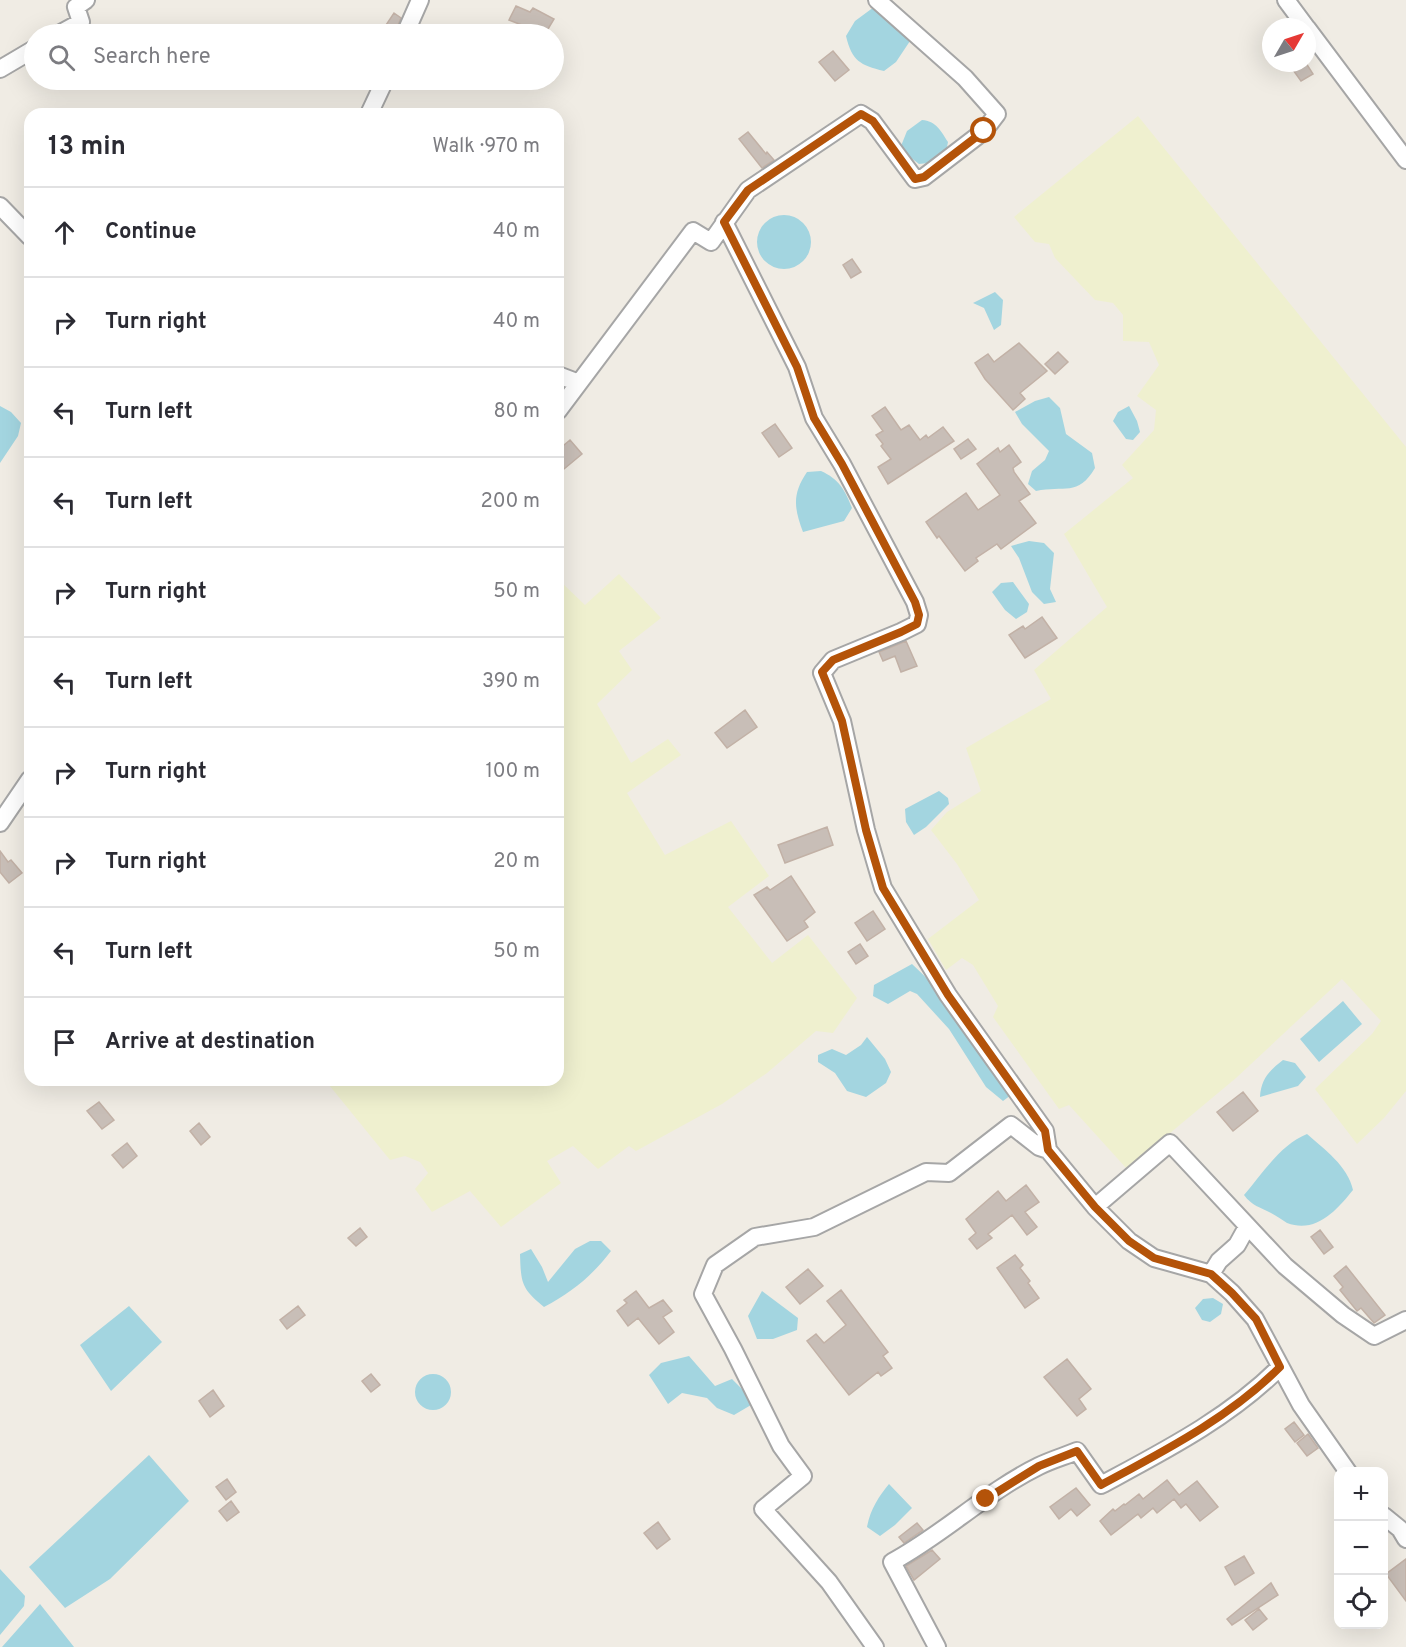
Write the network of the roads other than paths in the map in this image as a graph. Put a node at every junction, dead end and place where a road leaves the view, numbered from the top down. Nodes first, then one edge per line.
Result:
1 (86, 0) edge
2 (420, 0) edge
3 (878, 0) edge
4 (1286, 0) edge
5 (1300, 18) edge
6 (77, 24) edge
7 (409, 24) edge
8 (1316, 40) edge
9 (24, 55) edge
10 (0, 69) edge
11 (380, 90) edge
12 (372, 108) edge
13 (1406, 160) edge
14 (0, 206) edge
15 (724, 222) junction
16 (24, 231) edge
17 (564, 377) edge
18 (579, 383) junction
19 (564, 403) edge
20 (24, 788) edge
21 (0, 823) edge
22 (1048, 1150) junction
23 (1095, 1207) junction
24 (1247, 1227) junction
25 (1211, 1274) junction
26 (1406, 1320) edge
27 (1280, 1367) junction
28 (1344, 1467) edge
29 (1388, 1520) edge
30 (1404, 1531) edge
31 (875, 1647) edge
32 (937, 1647) edge

1 - 6 street
2 - 7 street
3 - 15 street
4 - 5 street
8 - 13 street
9 - 10 street
11 - 12 street
14 - 16 street
15 - 18 street
15 - 22 street
17 - 18 street
18 - 19 street
20 - 21 street
22 - 23 street
22 - 31 street
23 - 24 street
23 - 25 street
24 - 25 street
24 - 26 street
25 - 27 street
27 - 28 street
27 - 32 street
29 - 30 street

